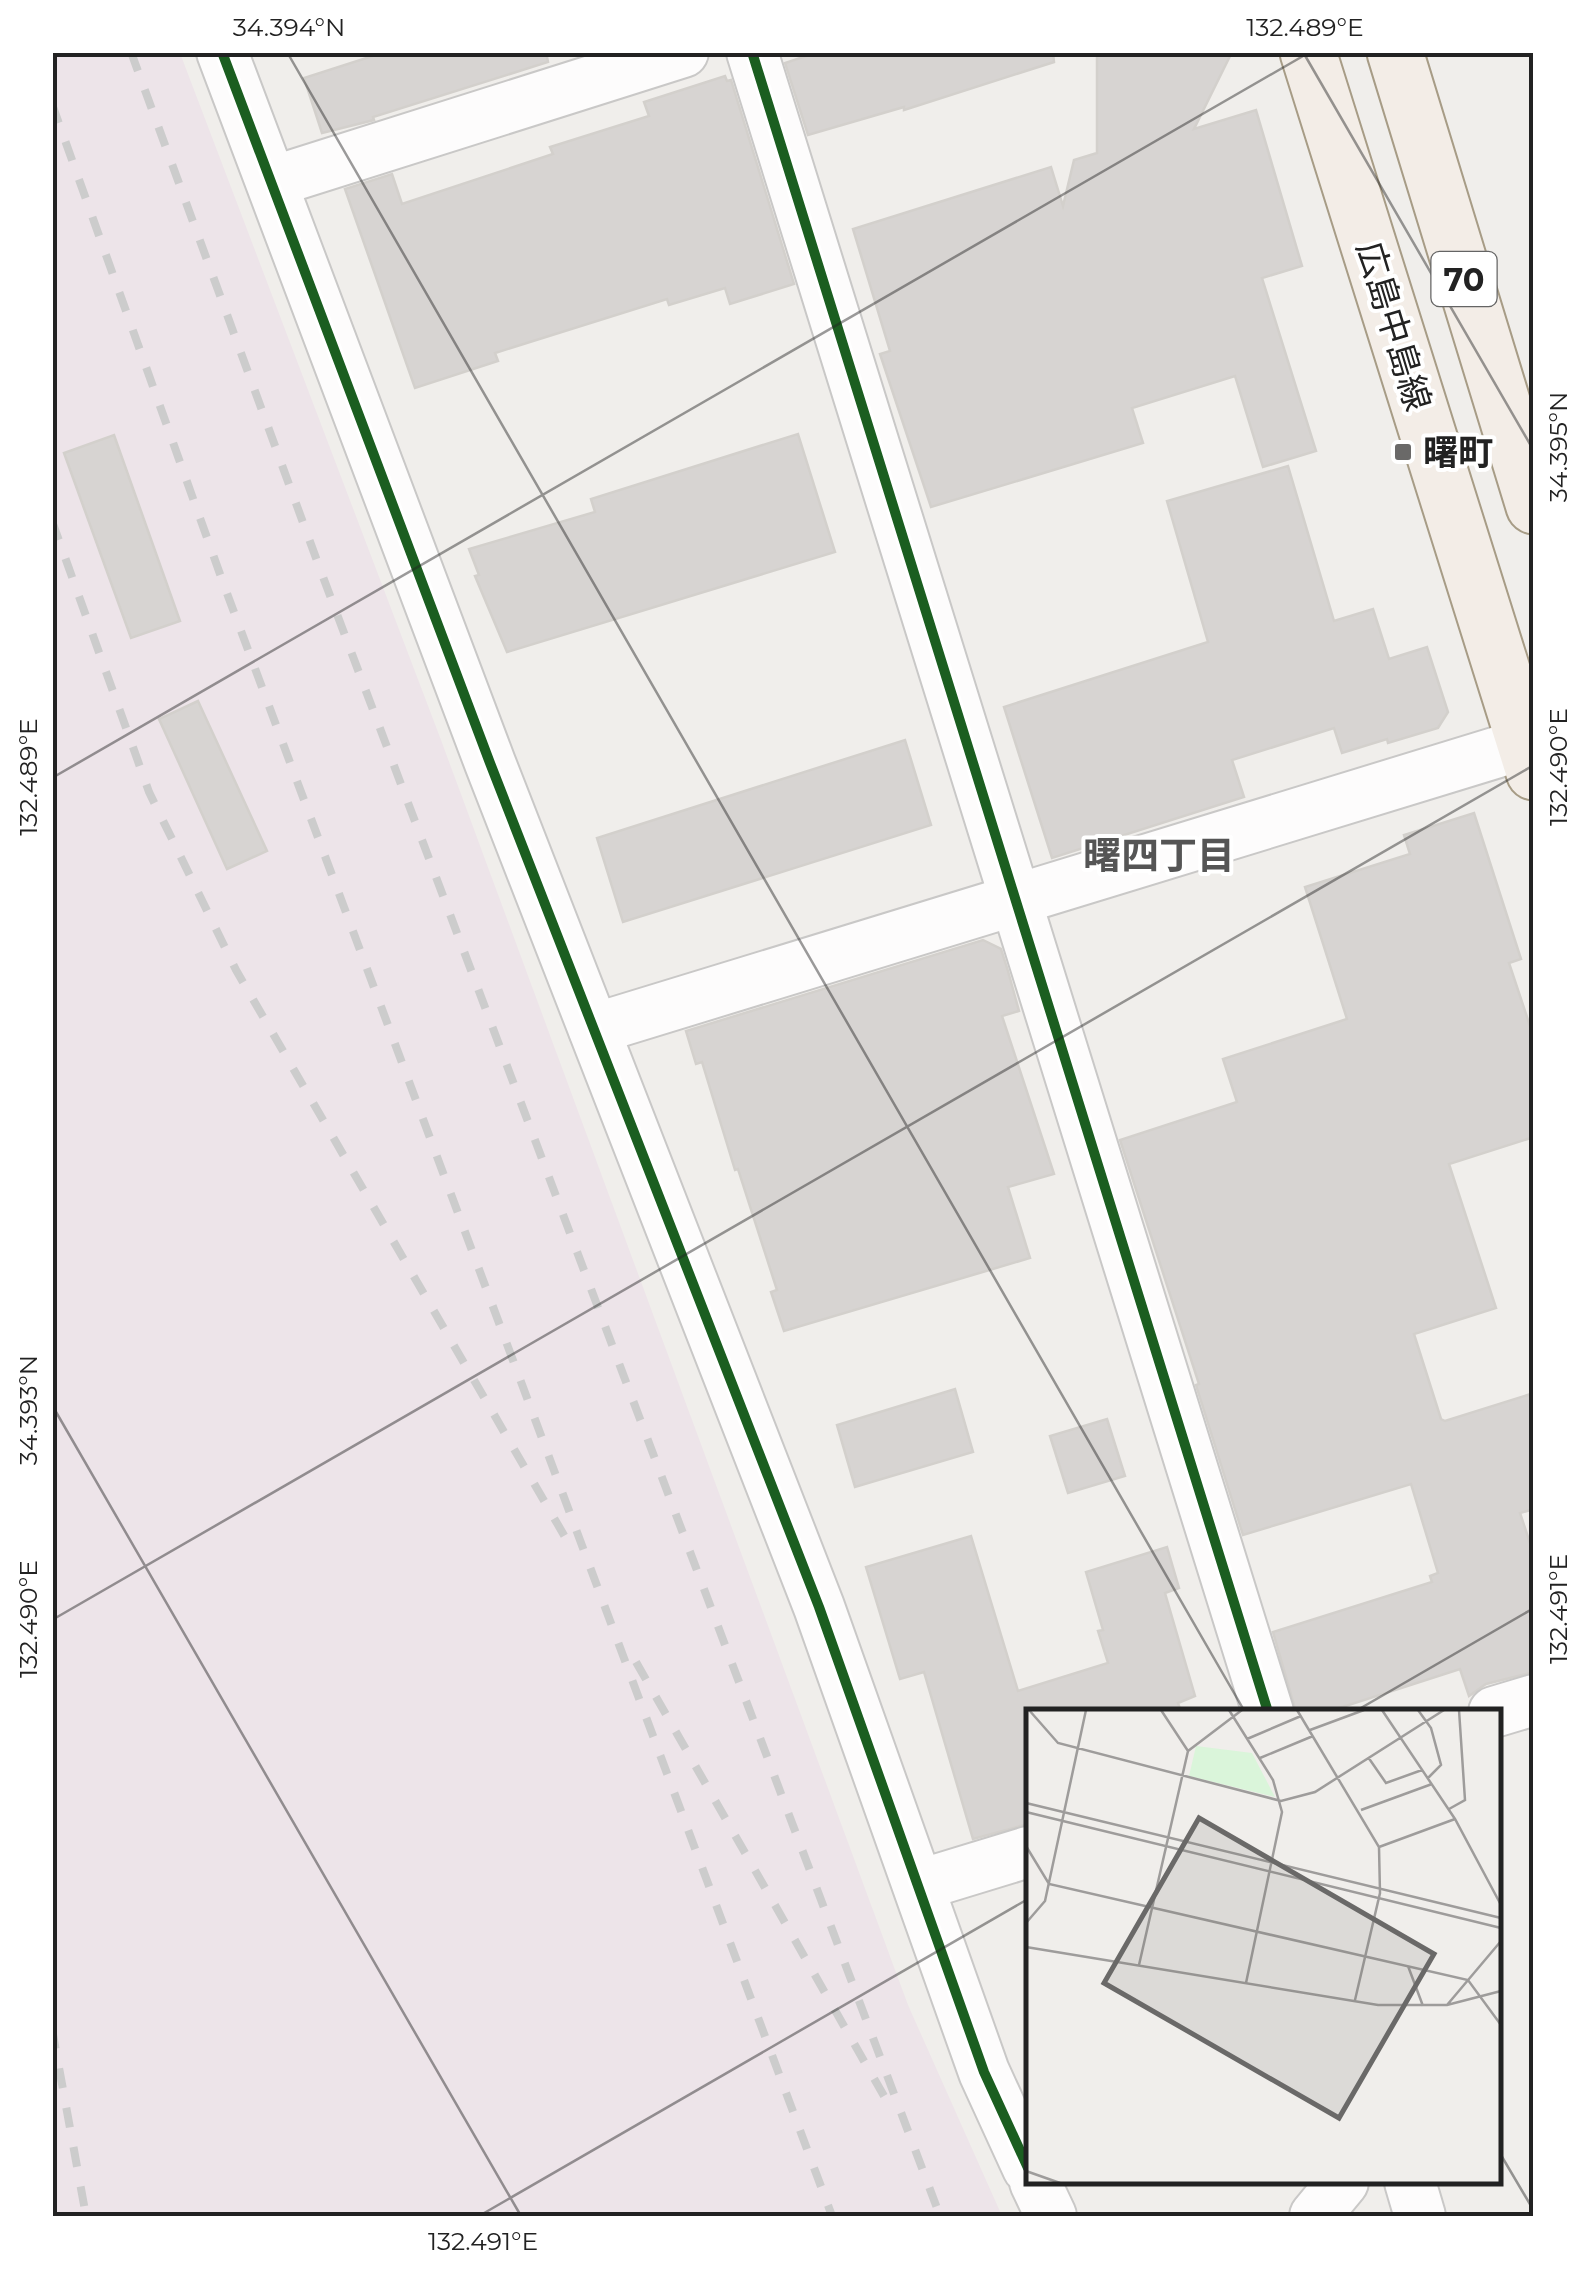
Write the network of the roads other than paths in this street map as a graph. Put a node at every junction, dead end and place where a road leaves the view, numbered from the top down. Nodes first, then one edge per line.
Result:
1 (222, 52) edge
2 (683, 52) edge
3 (752, 52) edge
4 (1308, 52) edge
5 (1395, 52) edge
6 (272, 182) junction
7 (1534, 506) edge
8 (1531, 752) edge
9 (1016, 900) junction
10 (594, 1029) junction
11 (1534, 1700) edge
12 (1267, 1709) edge
13 (1501, 1710) edge
14 (1026, 1853) edge
15 (920, 1885) junction
16 (1026, 2164) edge
17 (1036, 2184) edge
18 (1341, 2184) edge
19 (1411, 2184) edge
20 (1051, 2216) edge
21 (1315, 2216) edge
22 (1420, 2216) edge

1 - 6 street
2 - 6 street
3 - 9 street
4 - 8 main road, 広島中島線 / 70
5 - 7 main road, 70
6 - 10 street
8 - 9 street
9 - 10 street
9 - 12 street
10 - 15 street
11 - 13 street
14 - 15 street
15 - 16 street
17 - 20 street
18 - 21 street
19 - 22 street

